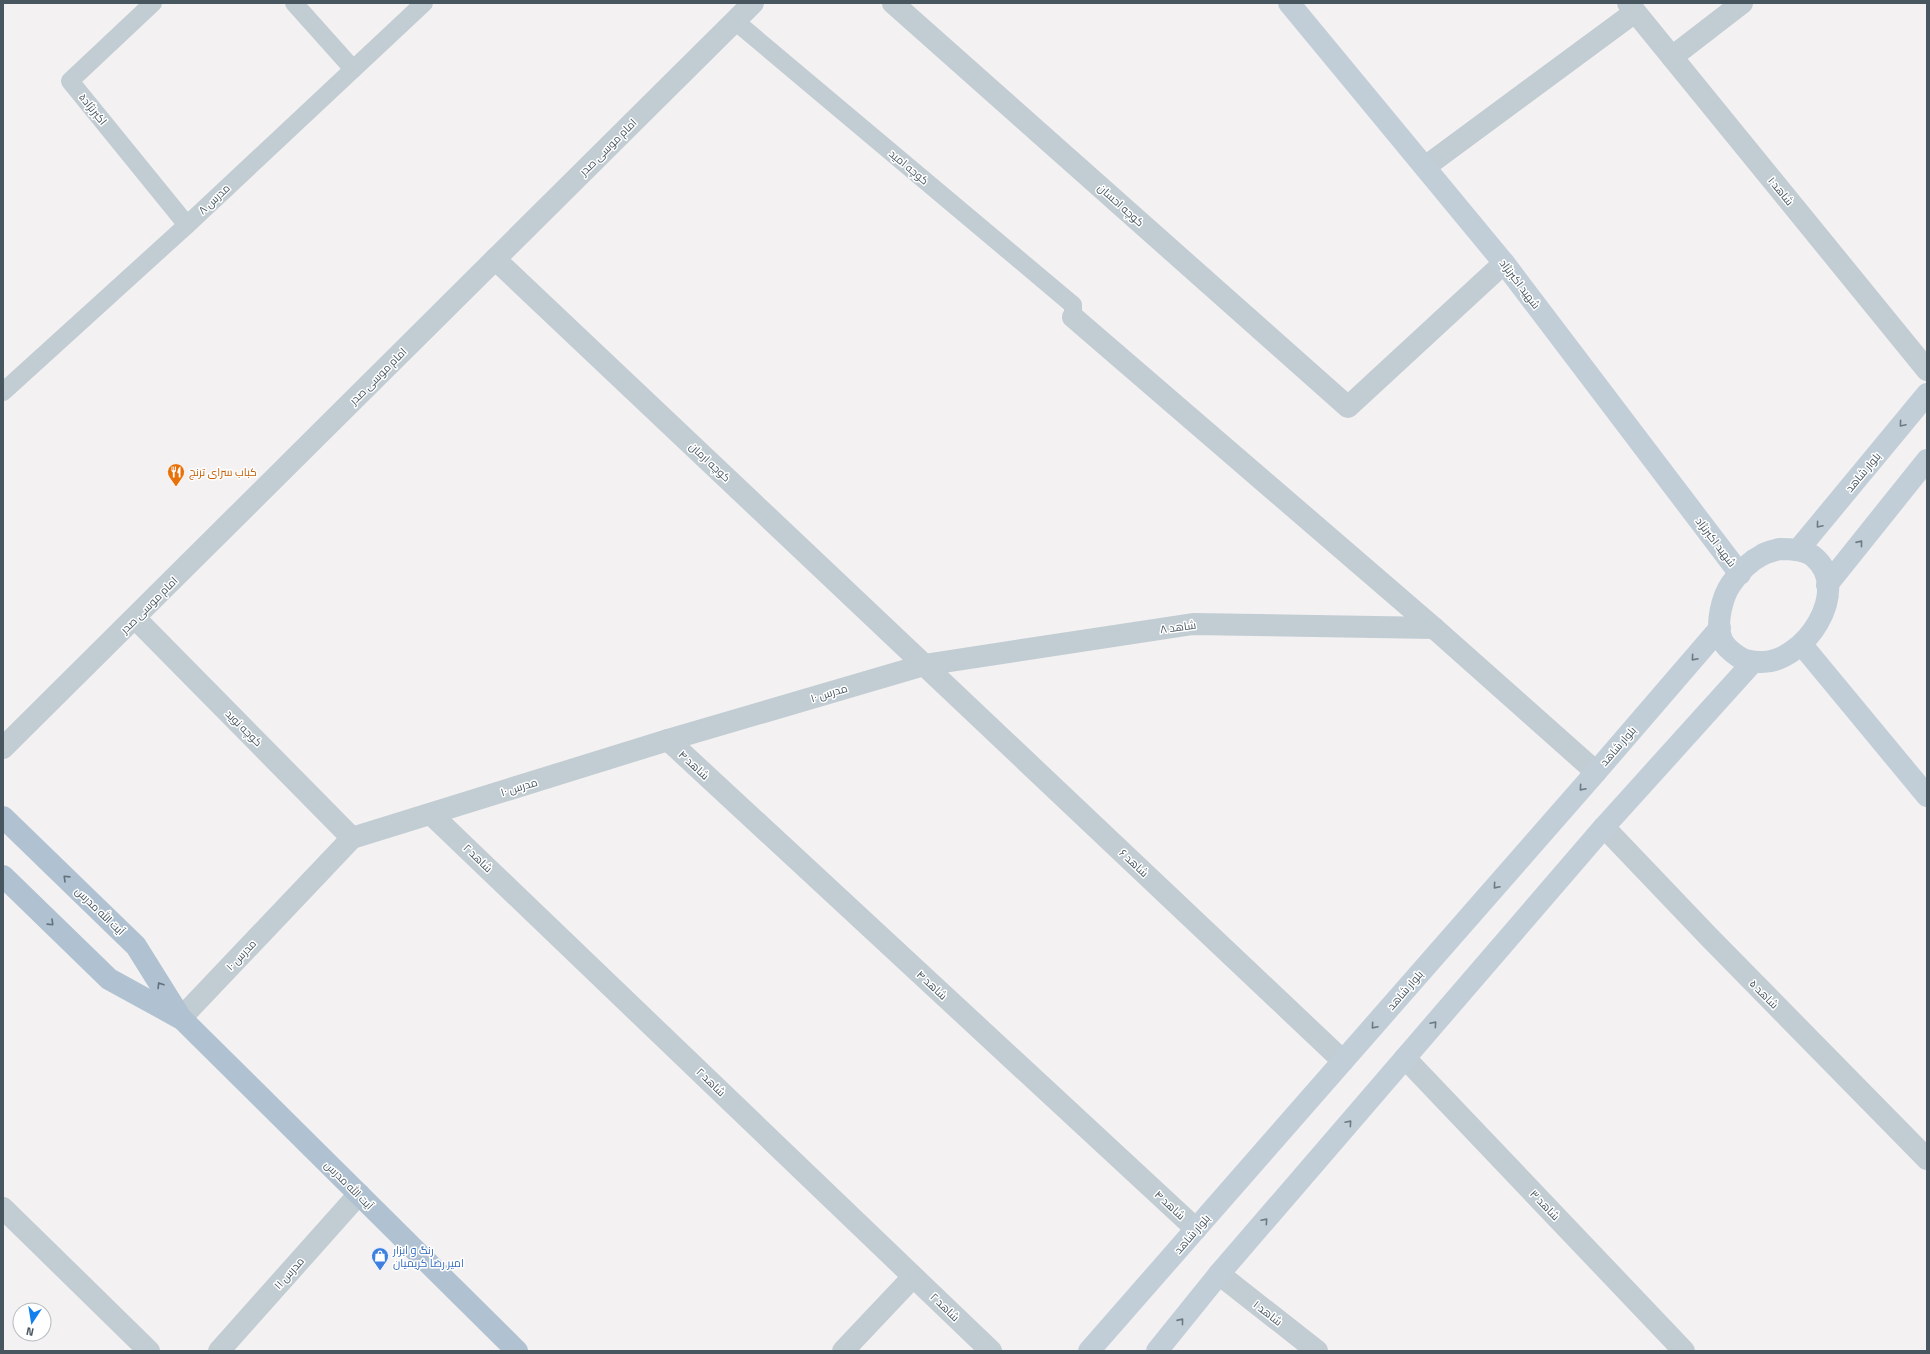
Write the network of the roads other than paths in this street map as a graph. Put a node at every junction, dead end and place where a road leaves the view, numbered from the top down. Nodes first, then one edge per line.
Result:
1 (153, 3) edge
2 (294, 3) edge
3 (424, 3) edge
4 (753, 3) edge
5 (893, 3) edge
6 (1289, 3) edge
7 (1742, 3) edge
8 (1631, 7) edge
9 (735, 21) junction
10 (1672, 57) junction
11 (353, 69) junction
12 (1424, 167) junction
13 (187, 224) junction
14 (495, 259) junction
15 (1504, 263) junction
16 (1073, 317) joint
17 (1927, 370) edge
18 (3, 392) edge
19 (1927, 394) edge
20 (1927, 460) edge
21 (1798, 550) junction
22 (1740, 574) junction
23 (1827, 585) junction
24 (135, 618) junction
25 (1434, 628) junction
26 (1720, 628) junction
27 (1802, 645) junction
28 (1753, 662) junction
29 (924, 664) junction
30 (668, 740) junction
31 (3, 748) edge
32 (1596, 772) junction
33 (1927, 796) edge
34 (432, 814) junction
35 (3, 817) edge
36 (1604, 827) junction
37 (352, 838) junction
38 (3, 876) edge
39 (181, 1018) junction
40 (1405, 1058) junction
41 (1343, 1061) junction
42 (1927, 1159) edge
43 (359, 1194) junction
44 (3, 1208) edge
45 (1196, 1229) junction
46 (1219, 1274) junction
47 (913, 1277) junction
48 (149, 1351) edge
49 (219, 1351) edge
50 (517, 1351) edge
51 (843, 1351) edge
52 (991, 1351) edge
53 (1089, 1351) edge
54 (1157, 1351) edge
55 (1317, 1351) edge
56 (1684, 1351) edge

1 - 13 lane, اکبرنژاد۵
2 - 11 lane
3 - 11 lane, مدرس ۸
4 - 9 street, امام موسی صدر
5 - 15 street, کوچه احسان
6 - 12 street, شهید اکبرنژاد
7 - 10 street
8 - 10 street, شاهد۱۰
8 - 12 street
9 - 14 street, امام موسی صدر
9 - 16 lane, کوچه امید
10 - 17 street, شاهد۱۰
11 - 13 lane, مدرس ۸
12 - 15 street, شهید اکبرنژاد
13 - 18 lane, مدرس ۸
14 - 24 street, امام موسی صدر
14 - 29 street, کوچه ارمان
15 - 22 street, شهید اکبرنژاد
16 - 25 street
19 -> 21 street, بلوار شاهد
23 -> 20 street
21 - 22 street
21 - 23 street
22 - 26 street
23 - 27 street
24 - 31 street, امام موسی صدر
24 - 37 street, کوچه نوید
25 - 29 street, شاهد ۸
25 - 32 street
26 - 28 street
26 -> 32 street, بلوار شاهد
27 - 28 street
27 - 33 street
28 - 36 street
29 - 30 street, مدرس ۱۰
29 - 41 street, شاهد ۶
30 - 34 street, مدرس ۱۰
30 - 45 street, شاهد ۴
32 -> 41 street, بلوار شاهد
34 - 37 street, مدرس ۱۰
34 - 47 street, شاهد ۲
39 -> 35 main road, آیت الله مدرس
40 -> 36 street
36 - 42 street, شاهد ۵
37 - 39 street, مدرس ۱۰
38 -> 39 main road, آیت الله مدرس
39 - 43 main road, آیت الله مدرس
46 -> 40 street
40 - 56 street, شاهد ۳
41 - 45 street, بلوار شاهد
43 - 49 street, مدرس ۱۱
43 - 50 main road, آیت الله مدرس
44 - 48 street
45 - 53 street, بلوار شاهد
54 -> 46 street
46 - 55 street, شاهد ۱
47 - 51 street
47 - 52 street, شاهد ۲

